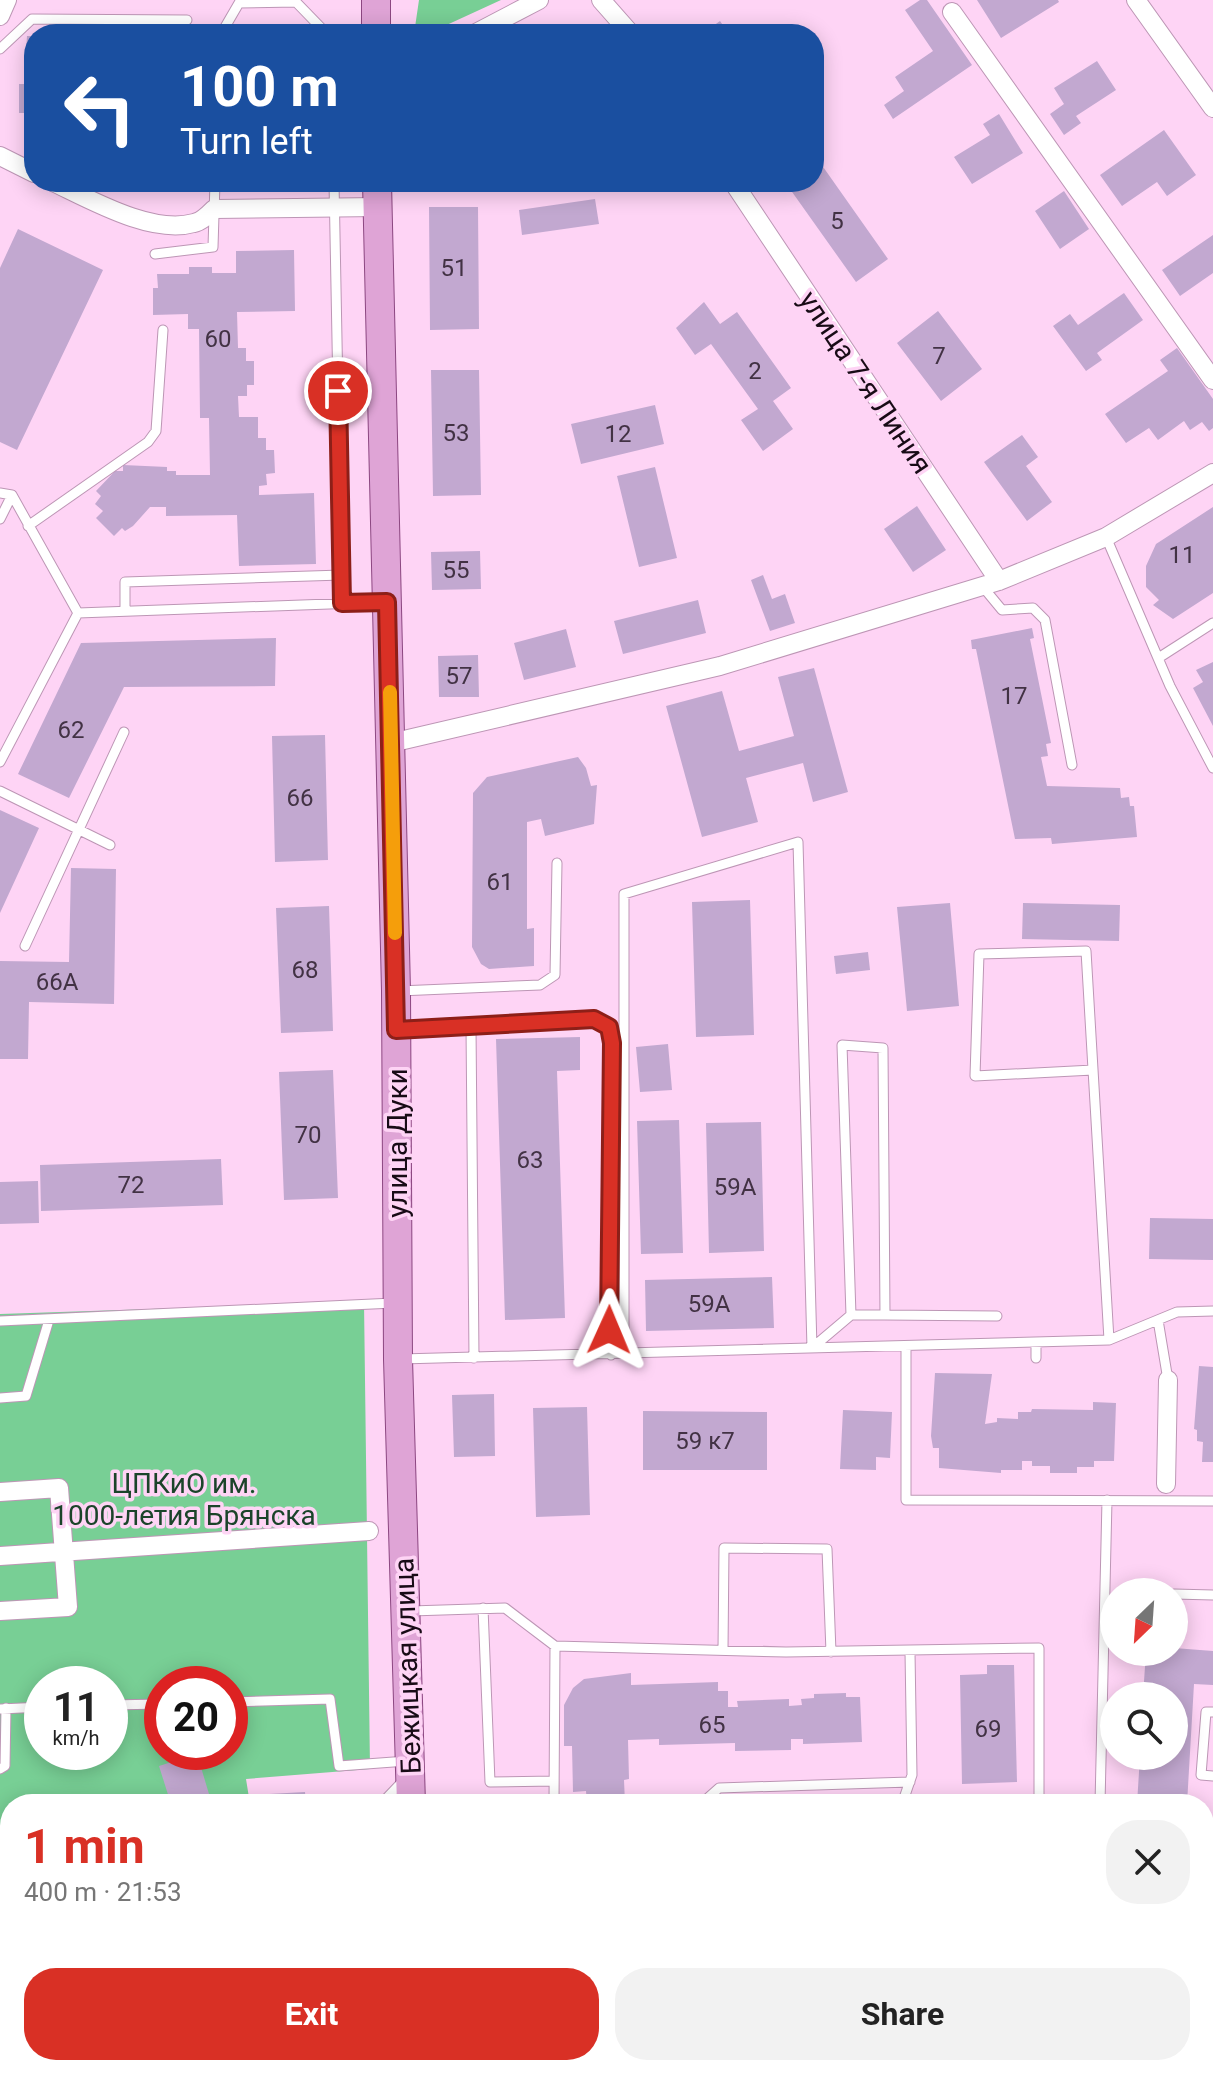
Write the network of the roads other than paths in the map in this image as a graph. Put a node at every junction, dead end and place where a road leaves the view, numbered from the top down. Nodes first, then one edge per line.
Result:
1 (7, 0) edge
2 (376, 0) edge
3 (539, 0) edge
4 (601, 0) edge
5 (1136, 0) edge
6 (952, 12) dead end
7 (0, 16) edge
8 (187, 20) dead end
9 (27, 24) edge
10 (227, 24) edge
11 (317, 24) edge
12 (376, 24) edge
13 (493, 24) edge
14 (622, 24) edge
15 (24, 26) edge
16 (0, 49) edge
17 (1213, 108) edge
18 (0, 156) edge
19 (24, 168) edge
20 (76, 192) edge
21 (215, 192) edge
22 (334, 192) edge
23 (739, 192) edge
24 (378, 195) edge
25 (335, 208) junction
26 (214, 209) junction
27 (155, 254) dead end
28 (163, 330) dead end
29 (1213, 380) edge
30 (1213, 473) edge
31 (0, 493) edge
32 (12, 495) junction
33 (0, 519) edge
34 (28, 526) junction
35 (1106, 537) junction
36 (342, 575) junction
37 (991, 584) junction
38 (387, 602) junction
39 (342, 603) junction
40 (125, 611) junction
41 (78, 613) junction
42 (1213, 623) edge
43 (1160, 657) junction
44 (124, 732) dead end
45 (391, 743) junction
46 (0, 762) edge
47 (1072, 765) dead end
48 (1213, 768) edge
49 (0, 791) edge
50 (79, 830) junction
51 (110, 845) dead end
52 (557, 863) dead end
53 (25, 946) dead end
54 (396, 991) junction
55 (471, 1027) junction
56 (396, 1030) junction
57 (1093, 1070) junction
58 (397, 1303) junction
59 (1213, 1311) edge
60 (851, 1315) junction
61 (885, 1315) junction
62 (997, 1316) dead end
63 (49, 1320) junction
64 (1158, 1320) junction
65 (0, 1321) edge
66 (1109, 1340) junction
67 (1036, 1342) junction
68 (906, 1346) junction
69 (812, 1348) junction
70 (624, 1354) junction
71 (611, 1355) junction
72 (474, 1358) junction
73 (1036, 1358) dead end
74 (398, 1359) junction
75 (1168, 1380) joint
76 (0, 1398) edge
77 (1166, 1484) dead end
78 (0, 1492) edge
79 (1107, 1500) junction
80 (1213, 1501) edge
81 (404, 1529) joint
82 (369, 1531) dead end
83 (64, 1553) junction
84 (0, 1556) edge
85 (1110, 1578) edge
86 (1188, 1594) edge
87 (1213, 1595) edge
88 (483, 1608) junction
89 (0, 1611) edge
90 (405, 1611) junction
91 (555, 1646) junction
92 (723, 1650) junction
93 (831, 1652) junction
94 (910, 1652) junction
95 (1107, 1666) edge
96 (248, 1701) edge
97 (24, 1708) edge
98 (3, 1709) edge
99 (1213, 1712) edge
100 (409, 1768) junction
101 (0, 1769) edge
102 (1213, 1776) edge
103 (554, 1781) junction
104 (910, 1782) junction
105 (389, 1794) edge
106 (410, 1794) edge
107 (554, 1794) edge
108 (712, 1794) edge
109 (906, 1794) edge
110 (1039, 1794) edge
111 (1100, 1794) edge

1 - 7 street
2 - 12 main road
3 - 13 street
4 - 14 street
5 - 17 street
6 - 29 street
8 - 9 lane
10 - 11 lane
15 - 16 lane
18 - 19 street
20 - 26 street
21 - 26 lane
22 - 25 lane
23 - 37 street, улица 7-я Линия
24 - 25 street
24 - 38 main road, улица Дуки
25 - 26 street
25 - 36 lane
26 - 27 lane
28 - 34 lane
30 - 35 street
31 - 32 lane
32 - 33 lane
32 - 34 lane
34 - 41 lane
35 - 37 street
35 - 43 lane
36 - 39 lane
36 - 40 lane
37 - 45 street
37 - 47 lane
38 - 39 lane
38 - 45 main road, улица Дуки
39 - 40 lane
40 - 41 lane
41 - 46 lane
42 - 43 lane
43 - 48 lane
44 - 50 lane
45 - 54 main road, улица Дуки
49 - 50 lane
50 - 51 lane
50 - 53 lane
52 - 54 lane
54 - 56 main road, улица Дуки
55 - 56 lane
55 - 71 lane
55 - 72 lane
56 - 58 main road, улица Дуки
57 - 57 lane
57 - 66 lane
58 - 63 lane
58 - 74 main road, улица Дуки
59 - 64 lane
60 - 61 lane
60 - 61 lane
60 - 69 lane
61 - 62 lane
63 - 65 lane
63 - 76 lane
64 - 66 lane
64 - 75 lane
66 - 67 lane
67 - 68 lane
67 - 73 lane
68 - 69 lane
68 - 79 lane
69 - 70 lane
69 - 70 lane
70 - 71 lane
71 - 72 lane
72 - 74 lane
74 - 81 main road, улица Дуки
75 - 77 street
78 - 83 street
79 - 80 lane
79 - 85 lane
81 - 90 main road, Бежицкая улица
82 - 83 street
83 - 84 street
83 - 89 street
86 - 87 lane
88 - 90 lane
88 - 91 lane
88 - 103 lane
90 - 100 main road, Бежицкая улица
91 - 92 lane
91 - 103 lane
92 - 93 lane
92 - 93 lane
93 - 94 lane
94 - 104 lane
94 - 110 lane
95 - 111 lane
96 - 100 lane
97 - 98 lane
98 - 101 lane
99 - 102 lane
100 - 105 lane
100 - 106 main road, Бежицкая улица
103 - 107 lane
104 - 108 lane
104 - 109 lane

